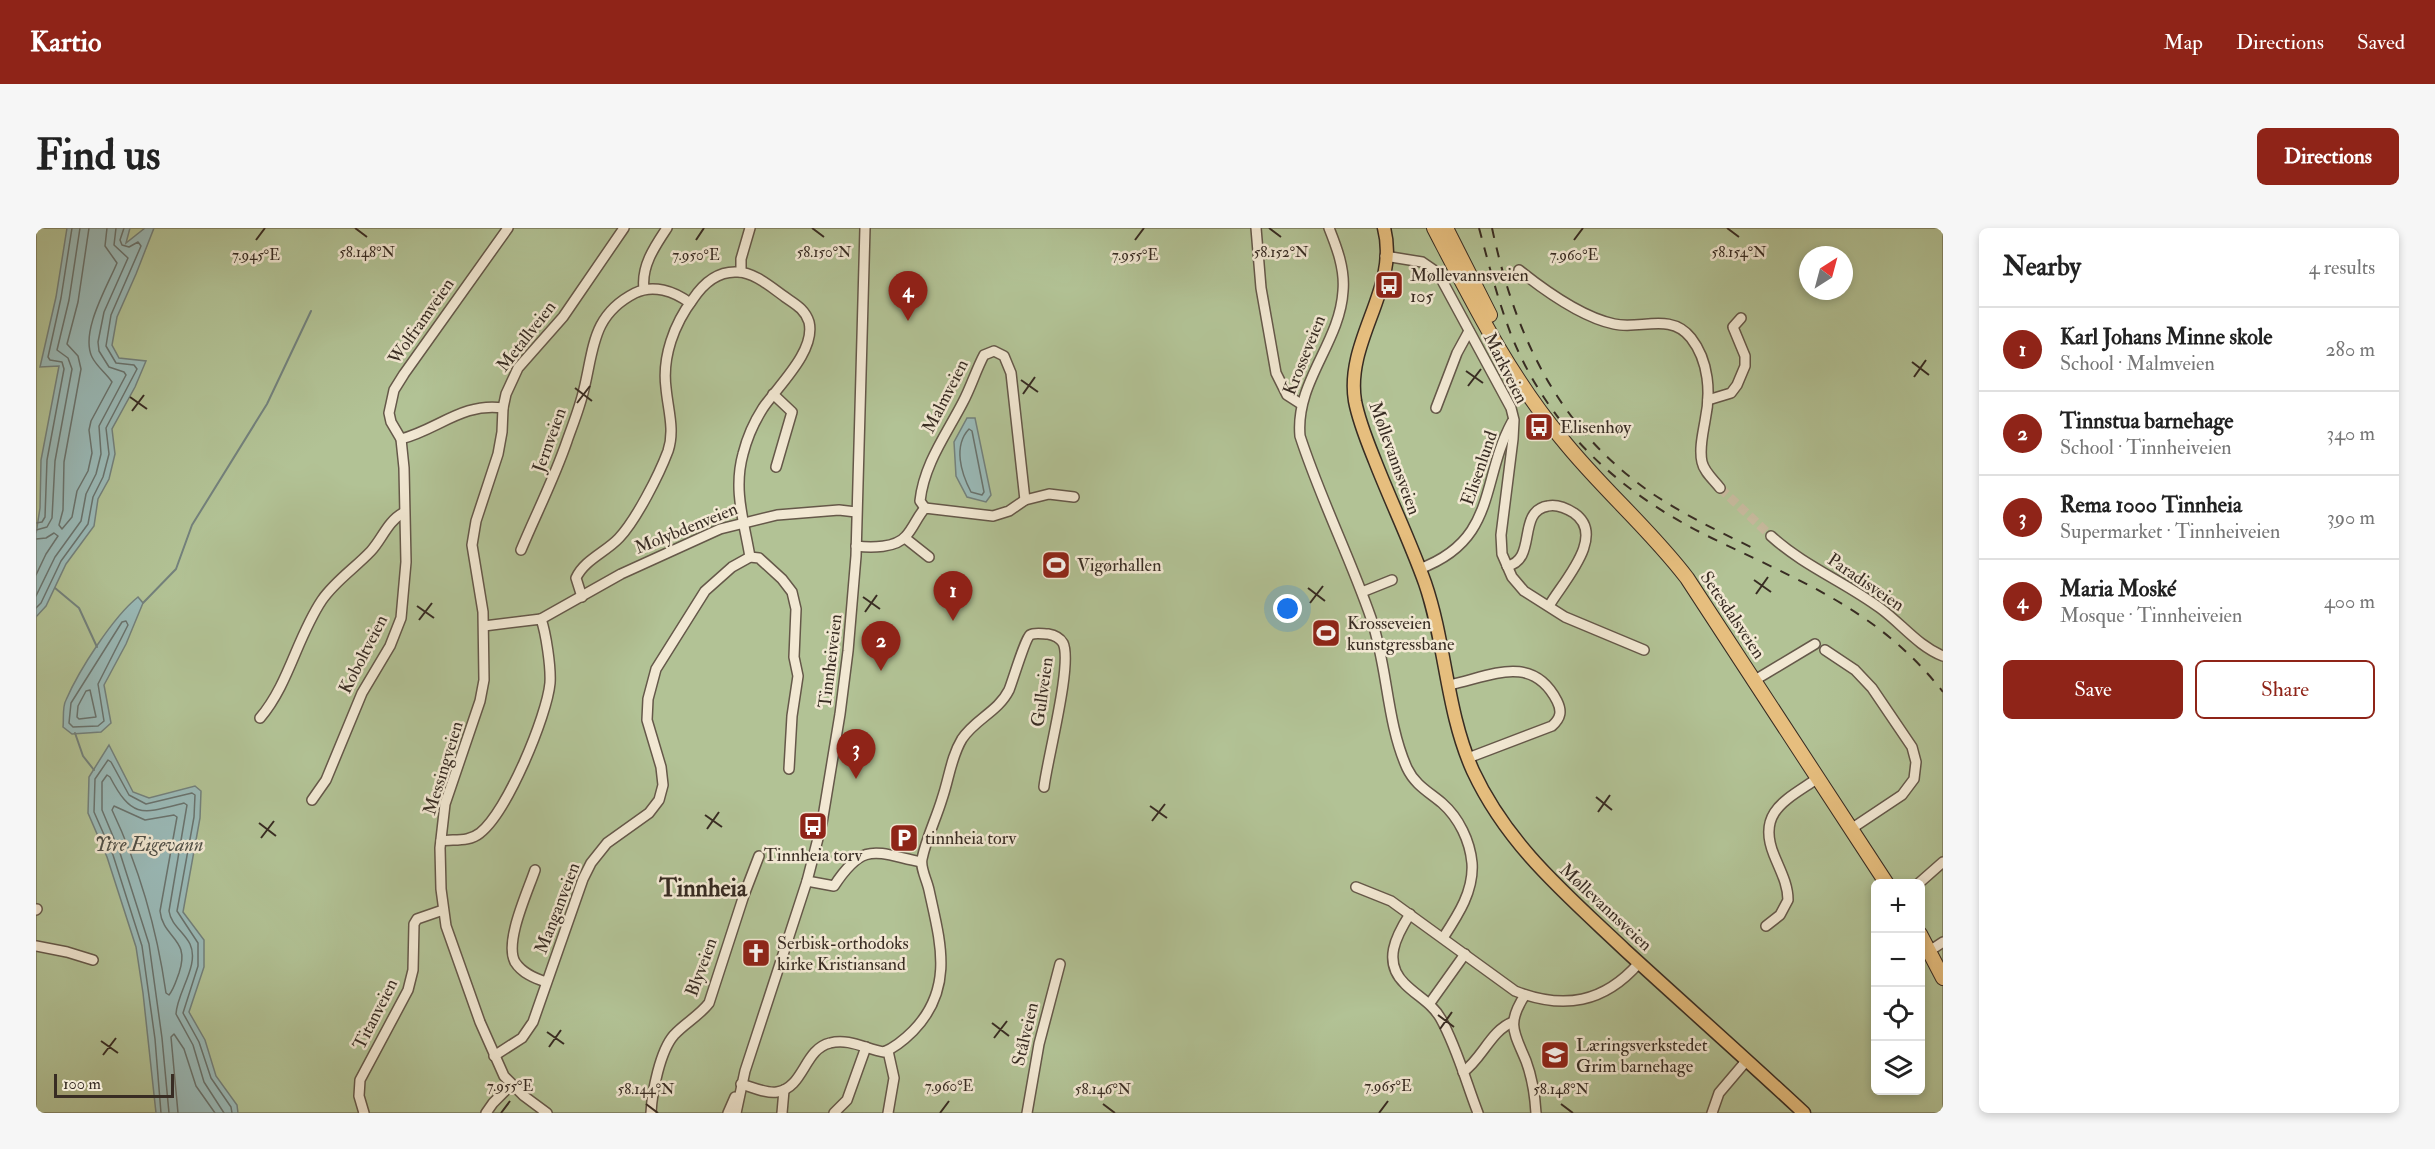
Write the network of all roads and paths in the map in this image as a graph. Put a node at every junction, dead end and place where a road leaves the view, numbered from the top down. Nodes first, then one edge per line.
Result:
1 (508, 228) edge
2 (624, 228) edge
3 (667, 228) edge
4 (750, 228) edge
5 (865, 228) edge
6 (1256, 228) edge
7 (1329, 228) edge
8 (1377, 228) edge
9 (1384, 228) edge
10 (1434, 228) edge
11 (1446, 228) edge
12 (1385, 256) junction
13 (1519, 270) dead end
14 (741, 272) junction
15 (644, 289) junction
16 (690, 303) junction
17 (1741, 318) dead end
18 (1469, 331) junction
19 (1524, 385) junction
20 (773, 394) junction
21 (1708, 400) junction
22 (1302, 404) junction
23 (502, 408) junction
24 (1436, 408) dead end
25 (1514, 420) junction
26 (400, 439) junction
27 (776, 467) dead end
28 (1720, 488) tunnel mouth
29 (1074, 497) dead end
30 (1026, 500) junction
31 (925, 508) junction
32 (856, 512) junction
33 (403, 513) junction
34 (742, 522) junction
35 (1771, 536) tunnel mouth
36 (905, 538) junction
37 (856, 546) junction
38 (521, 550) dead end
39 (750, 556) junction
40 (929, 557) dead end
41 (1507, 566) junction
42 (1419, 569) junction
43 (1392, 580) dead end
44 (1362, 592) junction
45 (582, 597) junction
46 (1549, 606) junction
47 (541, 619) junction
48 (484, 626) junction
49 (1815, 644) dead end
50 (1644, 650) dead end
51 (1825, 650) dead end
52 (1943, 656) edge
53 (1755, 680) junction
54 (1449, 684) junction
55 (260, 718) dead end
56 (1468, 758) junction
57 (789, 769) dead end
58 (1818, 778) junction
59 (1044, 787) dead end
60 (312, 800) dead end
61 (1851, 829) junction
62 (441, 841) junction
63 (759, 856) dead end
64 (921, 862) junction
65 (1943, 862) edge
66 (535, 870) dead end
67 (1884, 879) edge
68 (1924, 879) edge
69 (807, 881) junction
70 (1356, 887) dead end
71 (443, 910) junction
72 (1410, 914) junction
73 (1766, 926) dead end
74 (1443, 938) junction
75 (1925, 942) edge
76 (1943, 942) edge
77 (36, 946) edge
78 (1465, 954) junction
79 (1933, 955) junction
80 (93, 960) dead end
81 (1060, 964) dead end
82 (1636, 967) junction
83 (1943, 977) edge
84 (546, 982) junction
85 (1525, 995) junction
86 (1430, 1003) junction
87 (1513, 1022) junction
88 (866, 1047) junction
89 (888, 1051) junction
90 (494, 1056) junction
91 (1747, 1060) junction
92 (1463, 1072) junction
93 (741, 1084) junction
94 (511, 1085) junction
95 (784, 1090) junction
96 (888, 1111) edge
97 (364, 1113) edge
98 (486, 1113) edge
99 (547, 1113) edge
100 (651, 1113) edge
101 (728, 1113) edge
102 (736, 1113) edge
103 (782, 1113) edge
104 (834, 1113) edge
105 (1027, 1113) edge
106 (1478, 1113) edge
107 (1536, 1113) edge
108 (1712, 1113) edge
109 (1804, 1113) edge

1 - 26 street, Wolframveien
2 - 23 street, Metallveien
3 - 15 street
4 - 14 street
5 - 32 street, Tinnheiveien
6 - 22 street
7 - 22 street, Krosseveien
8 - 12 main road
9 - 12 main road
10 - 19 highway, Setesdalsveien
11 - 19 highway, Setesdalsveien
12 - 18 street, Markveien
12 - 42 main road, Møllevannsveien
13 - 21 street
14 - 16 street
14 - 20 street
15 - 16 street
15 - 38 street, Jernveien
16 - 45 street
17 - 21 street
18 - 24 street, Markveien
18 - 25 street, Markveien
19 - 53 highway, Setesdalsveien
20 - 27 street
20 - 34 street
21 - 28 street
22 - 44 street, Krosseveien
23 - 26 street
23 - 48 street, Messingveien
25 - 41 street
25 - 42 street, Elisenlund
26 - 33 street, Koboltveien
29 - 30 street
30 - 31 street
30 - 31 street, Malmveien
31 - 36 street
32 - 34 street, Molybdenveien
32 - 37 street, Tinnheiveien
33 - 55 street
33 - 60 street, Koboltveien
34 - 39 street
34 - 45 street, Molybdenveien
35 - 52 street, Paradisveien
36 - 37 street
36 - 40 street
37 - 69 street, Tinnheiveien
39 - 57 street
39 - 84 street, Manganveien
41 - 46 street
41 - 46 street
42 - 54 main road, Møllevannsveien
43 - 44 street
44 - 74 street, Krosseveien
45 - 47 street, Molybdenveien
46 - 50 street
47 - 48 street, Molybdenveien
47 - 62 street
48 - 62 street, Messingveien
49 - 53 street
51 - 61 street
53 - 58 highway, Setesdalsveien
54 - 56 main road, Møllevannsveien
54 - 56 street
56 - 82 main road, Møllevannsveien
58 - 61 highway, Setesdalsveien
58 - 73 street
59 - 64 street, Gullveien
61 - 67 highway, Setesdalsveien
62 - 71 street, Messingveien
63 - 100 street, Blyveien
64 - 69 street
64 - 89 street
65 - 68 street
66 - 84 street, Manganveien
69 - 93 street, Tinnheiveien
70 - 72 street
71 - 90 street, Messingveien
71 - 97 street, Titanveien
72 - 74 street
72 - 86 street
74 - 78 street
75 - 79 highway
76 - 79 street
77 - 80 street
78 - 85 street
78 - 86 street
79 - 83 highway
81 - 105 street, Stålveien
82 - 85 street
82 - 91 main road, Møllevannsveien
84 - 90 street, Manganveien
85 - 87 street
86 - 92 street
87 - 92 street
87 - 107 street
88 - 89 street
88 - 95 street
88 - 104 street
89 - 96 street
90 - 94 street, Messingveien
91 - 108 street
91 - 109 main road, Møllevannsveien
92 - 106 street
93 - 95 street
93 - 101 street, Tinnheiveien
93 - 102 street, Tinnheiveien
94 - 98 street
94 - 99 street, Messingveien
95 - 103 street

